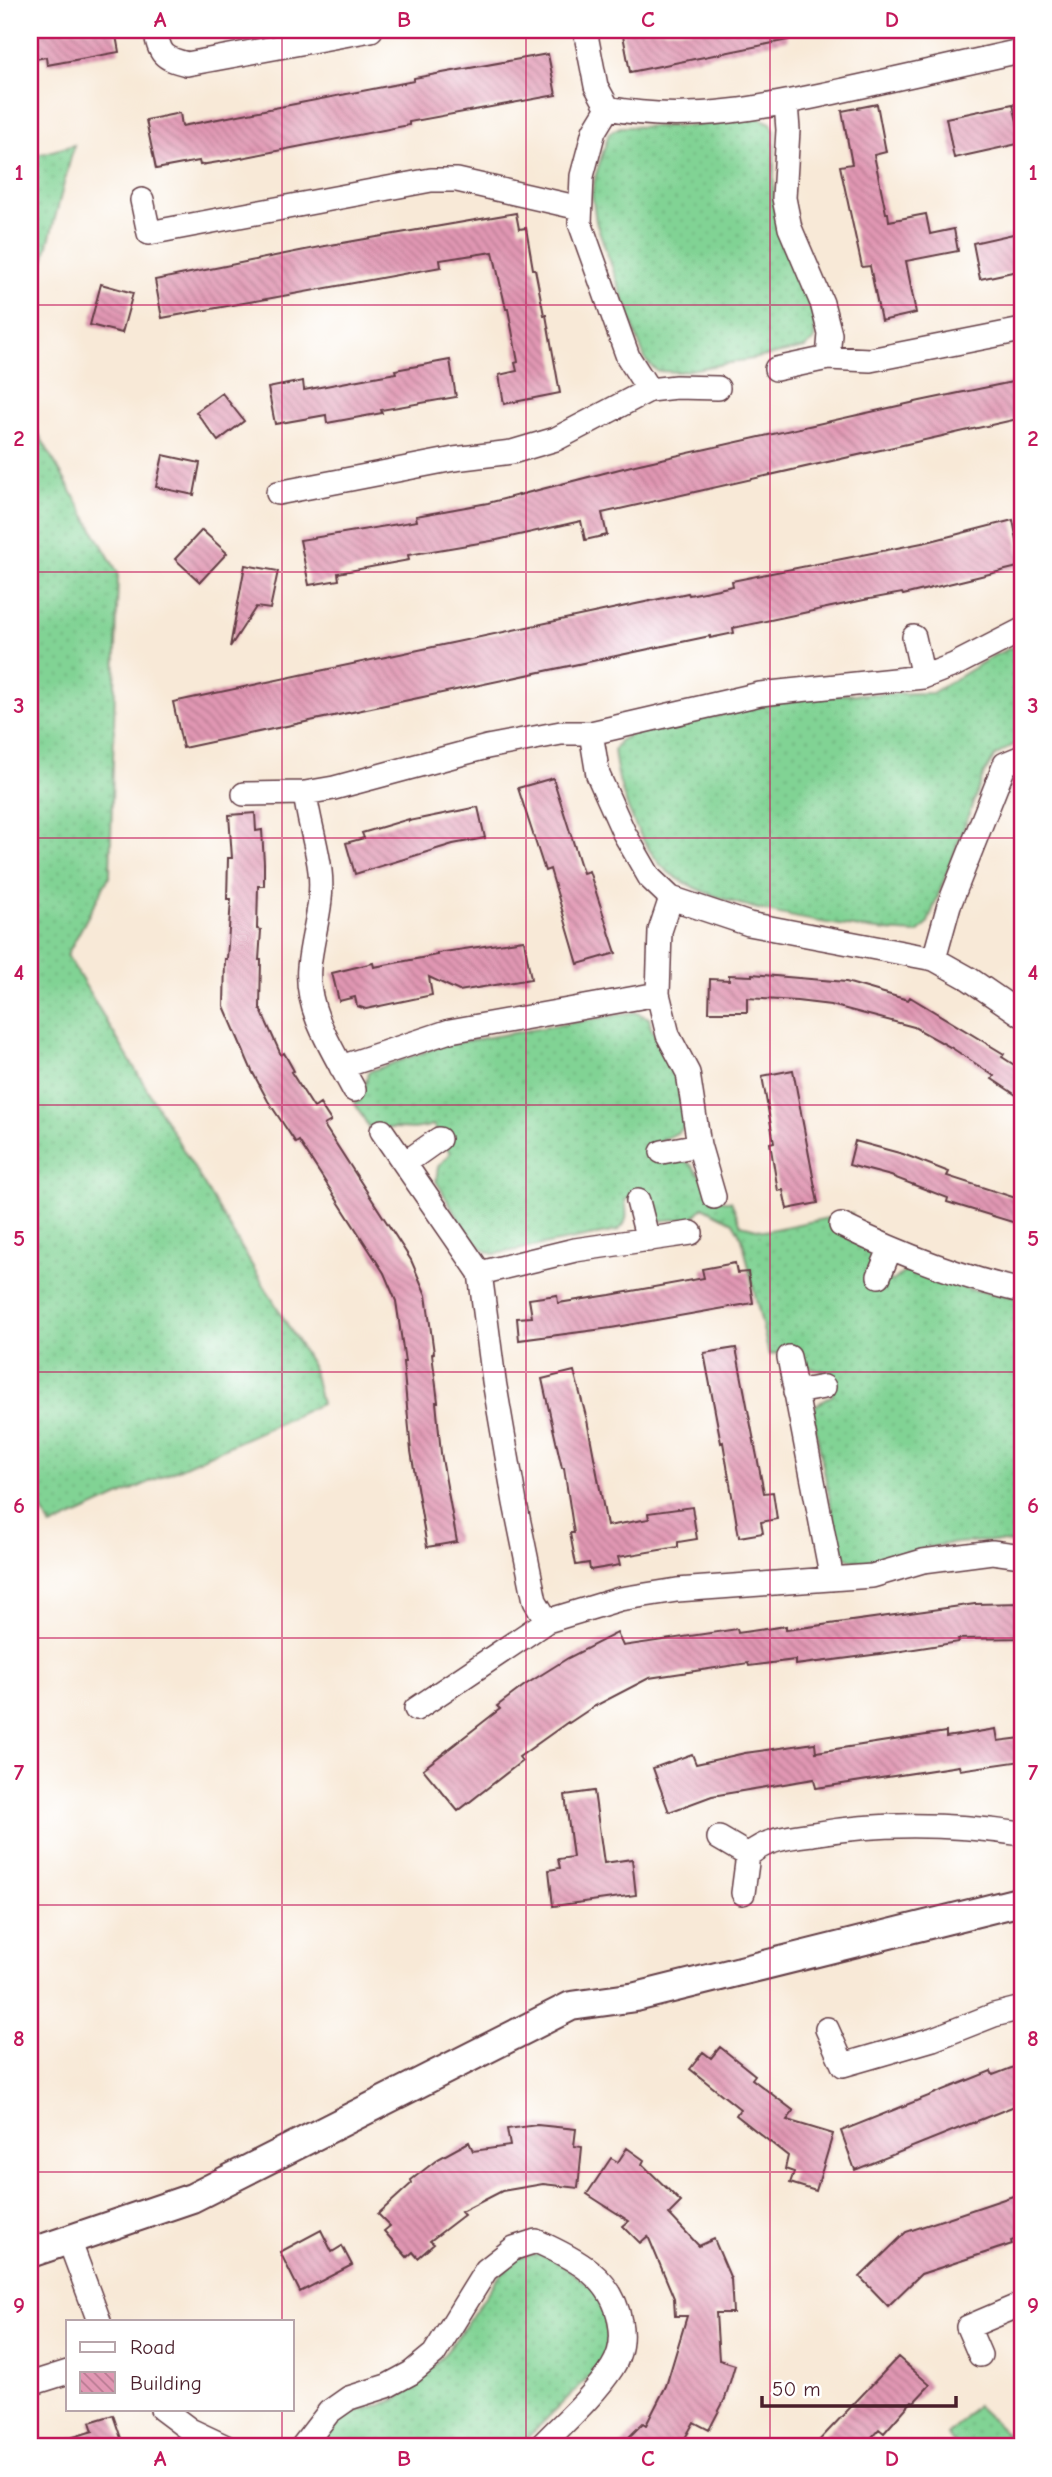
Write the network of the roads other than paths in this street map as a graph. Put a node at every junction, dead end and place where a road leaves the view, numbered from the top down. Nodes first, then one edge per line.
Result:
1 (155, 30) edge
2 (371, 30) edge
3 (585, 30) edge
4 (1020, 51) dead end
5 (786, 103) junction
6 (608, 107) junction
7 (142, 200) dead end
8 (580, 208) junction
9 (1022, 330) edge
10 (828, 358) junction
11 (776, 369) dead end
12 (718, 387) dead end
13 (649, 390) junction
14 (278, 493) dead end
15 (1022, 630) edge
16 (914, 637) dead end
17 (923, 677) junction
18 (591, 733) junction
19 (1022, 757) edge
20 (244, 793) dead end
21 (305, 793) junction
22 (671, 898) junction
23 (933, 959) junction
24 (658, 994) junction
25 (1022, 1015) edge
26 (341, 1067) junction
27 (354, 1090) dead end
28 (382, 1131) dead end
29 (439, 1139) dead end
30 (699, 1144) junction
31 (662, 1152) dead end
32 (405, 1163) junction
33 (714, 1197) dead end
34 (638, 1201) dead end
35 (841, 1225) dead end
36 (691, 1233) dead end
37 (648, 1240) junction
38 (890, 1249) junction
39 (480, 1273) junction
40 (879, 1276) dead end
41 (1022, 1291) edge
42 (789, 1357) dead end
43 (824, 1387) dead end
44 (795, 1392) junction
45 (1022, 1556) edge
46 (832, 1579) junction
47 (547, 1621) junction
48 (416, 1709) dead end
49 (1022, 1834) edge
50 (719, 1838) dead end
51 (748, 1855) junction
52 (743, 1893) dead end
53 (1022, 1901) edge
54 (1022, 2008) edge
55 (827, 2029) dead end
56 (69, 2239) junction
57 (30, 2253) edge
58 (1022, 2304) edge
59 (99, 2320) edge
60 (980, 2355) dead end
61 (66, 2373) edge
62 (30, 2384) edge
63 (163, 2410) edge
64 (226, 2447) edge
65 (302, 2447) edge
66 (540, 2447) edge

1 - 2 street
3 - 6 street
4 - 5 street
5 - 6 street
5 - 10 street
6 - 8 street
7 - 8 street
8 - 13 street
9 - 10 street
10 - 11 street
12 - 13 street
13 - 14 street
15 - 17 street
16 - 17 street
17 - 18 street
18 - 21 street
18 - 22 street
19 - 23 street
20 - 21 street
21 - 26 street
22 - 23 street
22 - 24 street
23 - 25 street
24 - 26 street
24 - 30 street
26 - 27 street
28 - 32 street
29 - 32 street
30 - 31 street
30 - 33 street
32 - 39 street
34 - 37 street
35 - 38 street
36 - 37 street
37 - 39 street
38 - 40 street
38 - 41 street
39 - 47 street
42 - 44 street
43 - 44 street
44 - 46 street
45 - 46 street
46 - 47 street
47 - 48 street
49 - 51 street
50 - 51 street
51 - 52 street
53 - 56 street
54 - 55 street
56 - 57 street
56 - 59 street
58 - 60 street
61 - 62 street
63 - 64 street
65 - 66 street

